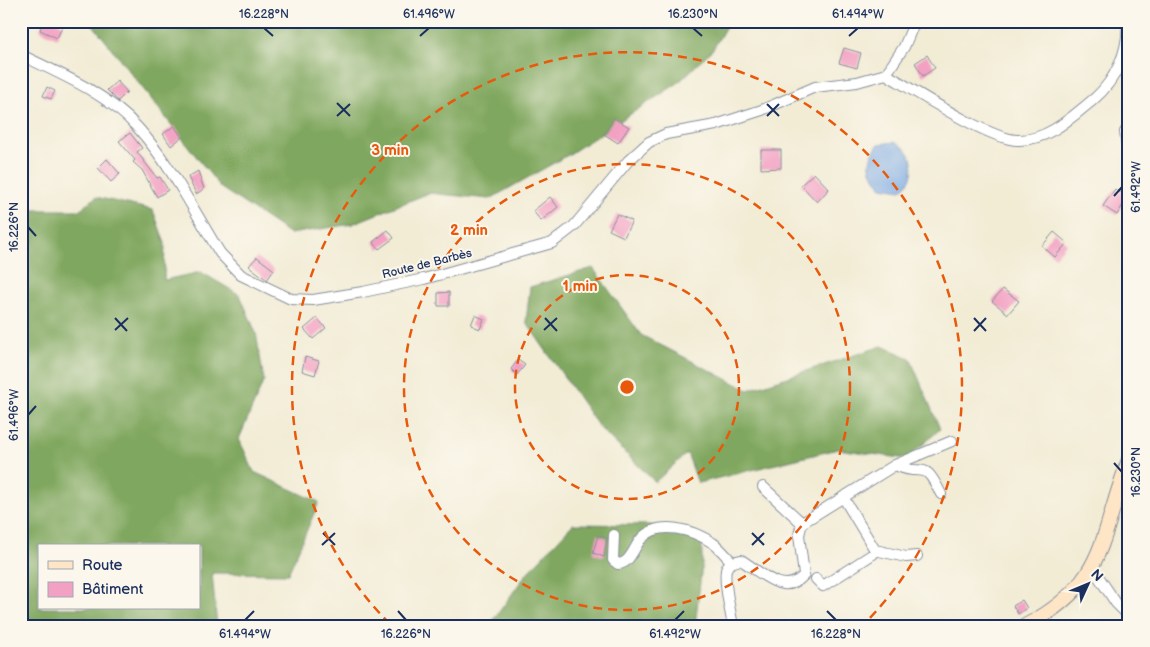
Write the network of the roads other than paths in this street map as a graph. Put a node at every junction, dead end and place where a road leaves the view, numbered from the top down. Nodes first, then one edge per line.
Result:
1 (915, 21) edge
2 (1127, 21) edge
3 (21, 55) edge
4 (886, 74) junction
5 (1129, 127) edge
6 (1129, 162) edge
7 (952, 441) dead end
8 (1129, 460) edge
9 (895, 465) junction
10 (763, 487) dead end
11 (941, 494) dead end
12 (843, 497) junction
13 (802, 523) junction
14 (614, 535) dead end
15 (875, 550) junction
16 (917, 556) dead end
17 (732, 562) junction
18 (1092, 567) junction
19 (816, 580) dead end
20 (1129, 616) edge
21 (733, 626) edge
22 (1025, 626) edge

1 - 4 street
2 - 4 street
3 - 4 street, Route de Barbès
5 - 6 street
7 - 9 street
8 - 18 main road
9 - 11 street
9 - 12 street
10 - 13 street
12 - 13 street
12 - 15 street
13 - 17 street
14 - 17 street
15 - 16 street
15 - 19 street
17 - 21 street
18 - 20 street
18 - 22 main road

